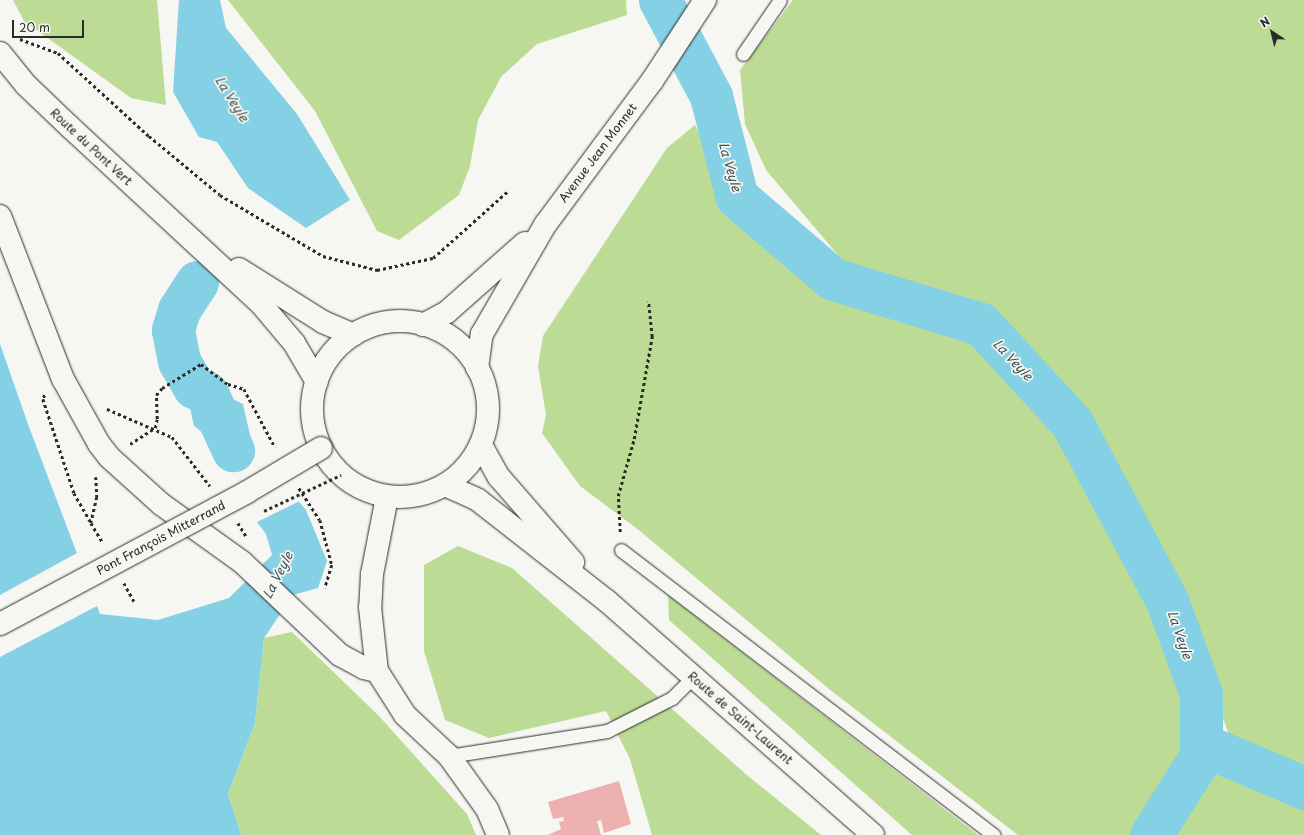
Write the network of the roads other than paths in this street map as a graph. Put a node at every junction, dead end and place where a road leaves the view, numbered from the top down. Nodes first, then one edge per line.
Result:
1 (705, 0) edge
2 (780, 0) edge
3 (6, 45) edge
4 (743, 54) dead end
5 (0, 216) edge
6 (545, 225) junction
7 (188, 236) junction
8 (423, 325) junction
9 (353, 334) junction
10 (477, 368) junction
11 (317, 382) junction
12 (481, 445) junction
13 (321, 448) junction
14 (446, 485) junction
15 (387, 497) junction
16 (622, 550) road end
17 (607, 600) junction
18 (0, 624) edge
19 (377, 671) junction
20 (694, 677) junction
21 (449, 756) junction
22 (498, 835) edge
23 (873, 835) edge
24 (994, 835) edge

1 - 6 main road, Avenue Jean Monnet
2 - 4 lane
3 - 7 main road, Route du Pont Vert
5 - 19 main road
6 - 8 main road, Avenue Jean Monnet
6 - 10 main road, Avenue Jean Monnet
7 - 9 main road, Route du Pont Vert
7 - 11 main road, Route du Pont Vert
8 - 9 main road
8 - 10 main road
9 - 11 main road
10 - 12 main road
11 - 13 main road
12 - 14 main road
12 - 17 main road, Route de Saint-Laurent
13 - 15 main road
13 - 18 main road, Pont François Mitterrand, bridge
14 - 15 main road
14 - 17 main road, Route de Saint-Laurent
15 - 19 main road
16 - 24 lane
17 - 20 main road, Route de Saint-Laurent
19 - 21 main road
20 - 21 lane
20 - 23 main road, Route de Saint-Laurent
21 - 22 main road

